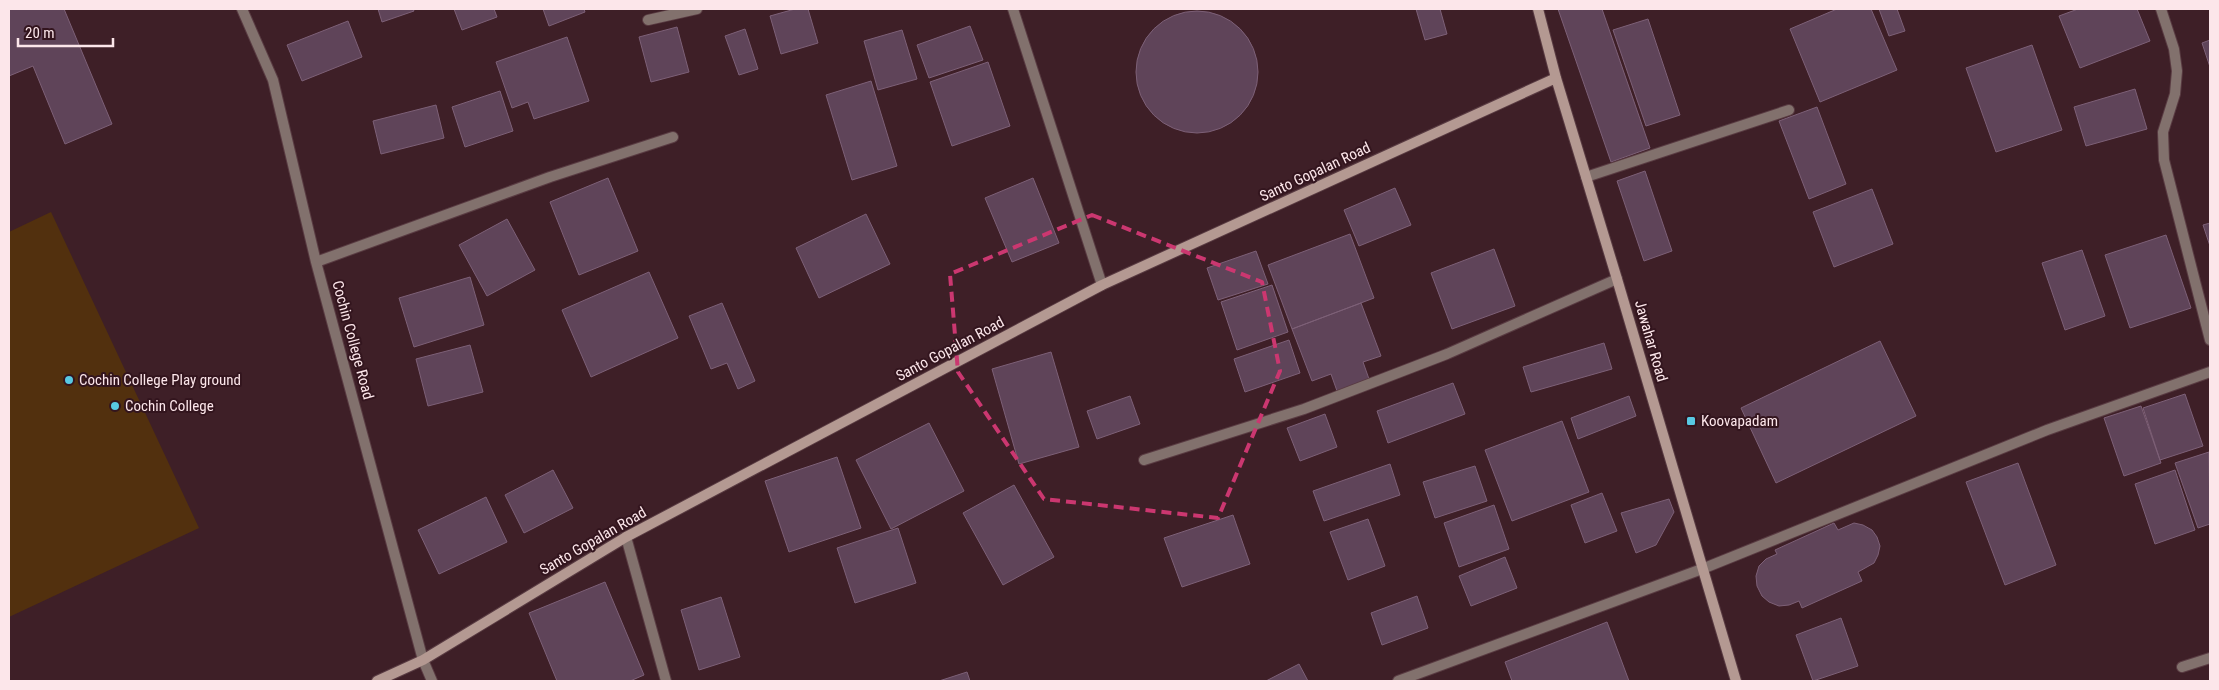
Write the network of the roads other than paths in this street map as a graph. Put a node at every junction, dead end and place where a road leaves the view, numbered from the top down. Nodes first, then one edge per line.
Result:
1 (242, 9) edge
2 (697, 9) edge
3 (1013, 9) edge
4 (1538, 9) edge
5 (2161, 9) edge
6 (648, 20) dead end
7 (1556, 78) junction
8 (1789, 110) dead end
9 (673, 137) dead end
10 (1586, 177) junction
11 (316, 262) junction
12 (1618, 279) junction
13 (1102, 285) junction
14 (2210, 340) edge
15 (2210, 372) edge
16 (1144, 460) dead end
17 (626, 537) junction
18 (1702, 569) junction
19 (2210, 658) edge
20 (423, 660) junction
21 (2182, 667) dead end
22 (377, 681) edge
23 (432, 681) edge
24 (666, 681) edge
25 (1398, 681) edge
26 (1736, 681) edge

1 - 11 street, Cochin College Road
2 - 6 street
3 - 13 street
4 - 7 main road, Jawahar Road
5 - 14 street
7 - 10 main road, Jawahar Road
7 - 13 main road, Santo Gopalan Road
8 - 10 street
9 - 11 street
10 - 12 main road, Jawahar Road
11 - 20 street, Cochin College Road
12 - 16 street
12 - 18 main road, Jawahar Road
13 - 17 main road, Santo Gopalan Road
15 - 18 street
17 - 20 main road, Santo Gopalan Road
17 - 24 street
18 - 25 street
18 - 26 main road, Jawahar Road
19 - 21 street
20 - 22 main road, Santo Gopalan Road
20 - 23 street, Cochin College Road

